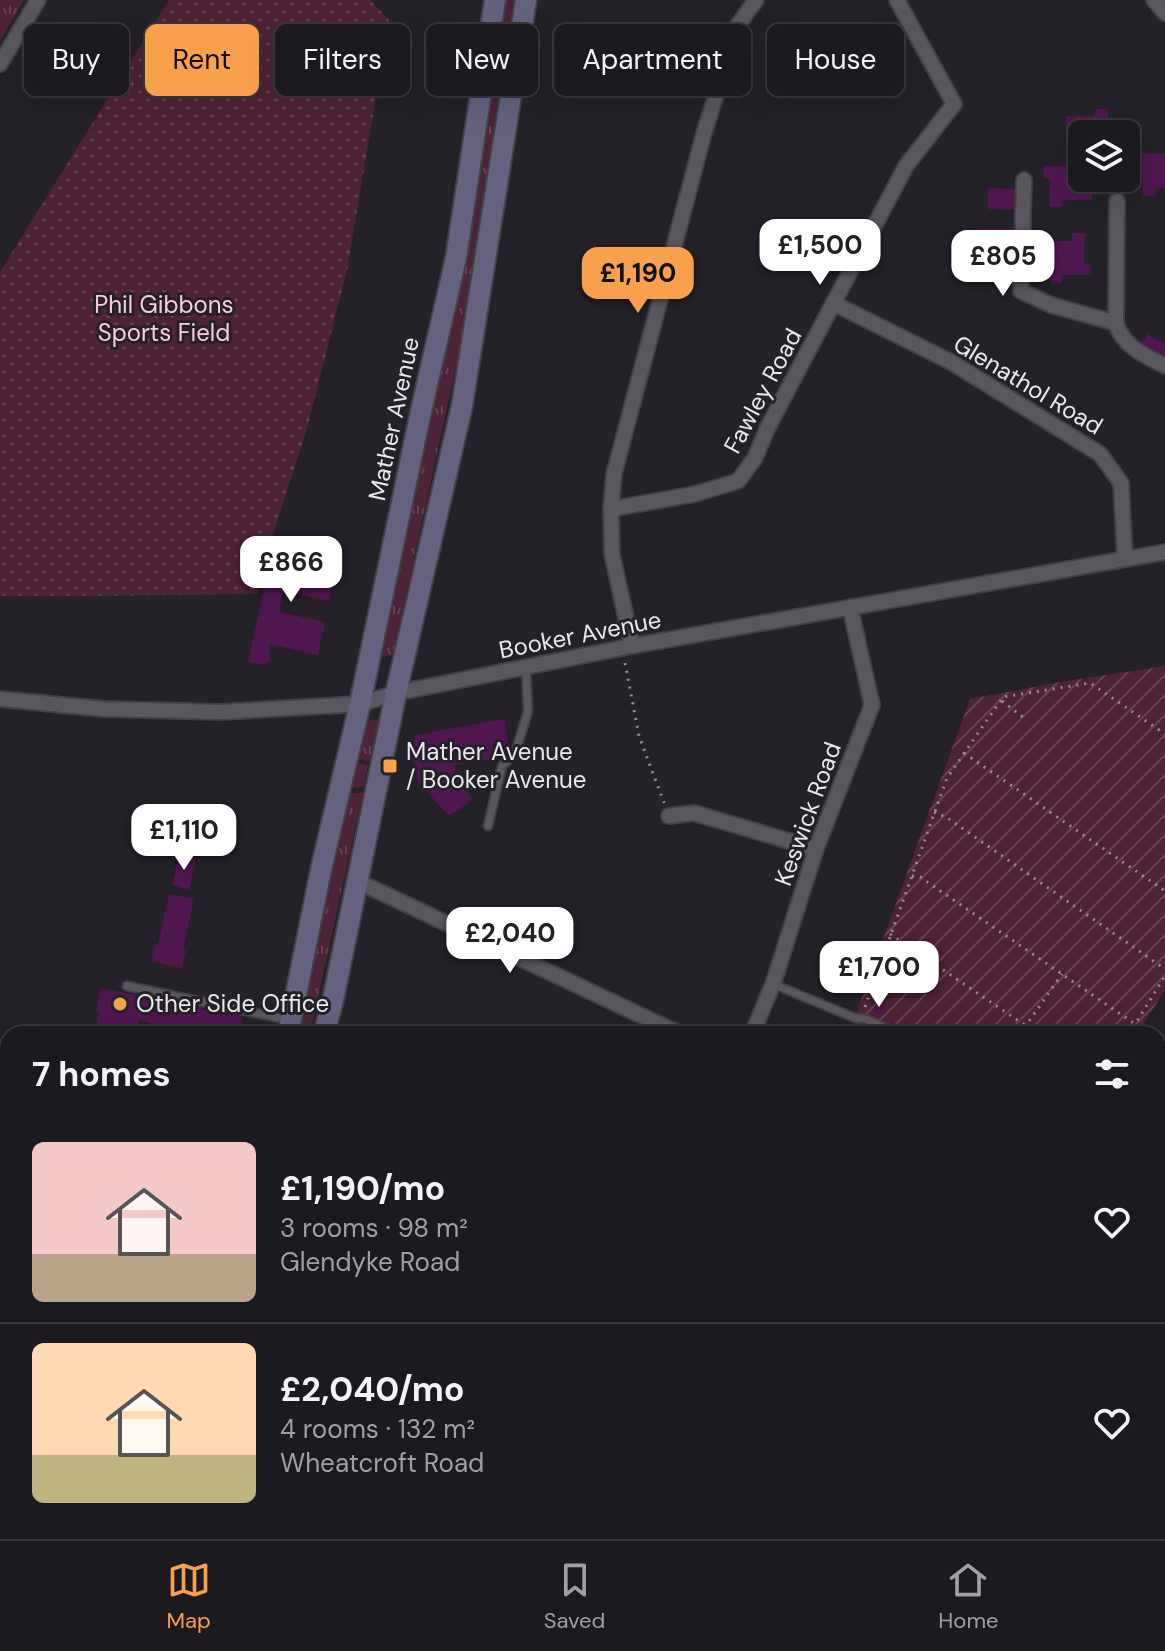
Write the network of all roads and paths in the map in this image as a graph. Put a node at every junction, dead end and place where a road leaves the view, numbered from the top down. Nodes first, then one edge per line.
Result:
1 (38, 0) edge
2 (495, 0) edge
3 (526, 0) edge
4 (756, 0) edge
5 (897, 0) edge
6 (1154, 0) edge
7 (1165, 13) edge
8 (0, 64) edge
9 (1024, 180) dead end
10 (1117, 201) dead end
11 (833, 303) junction
12 (1116, 323) junction
13 (1165, 366) edge
14 (611, 509) junction
15 (1165, 552) edge
16 (1125, 559) junction
17 (850, 607) junction
18 (628, 647) junction
19 (526, 667) junction
20 (396, 693) junction
21 (0, 699) edge
22 (1001, 700) junction
23 (360, 704) junction
24 (1024, 718) dead end
25 (1165, 734) edge
26 (964, 753) junction
27 (934, 812) junction
28 (669, 816) joint
29 (488, 826) dead end
30 (816, 849) junction
31 (911, 876) junction
32 (357, 881) junction
33 (1165, 891) edge
34 (890, 934) junction
35 (1165, 969) edge
36 (1062, 974) junction
37 (1165, 976) edge
38 (773, 984) junction
39 (127, 986) dead end
40 (861, 1019) junction
41 (1135, 1024) joint
42 (285, 1026) edge
43 (289, 1026) edge
44 (326, 1026) edge
45 (663, 1026) edge
46 (755, 1026) edge
47 (881, 1026) edge
48 (1026, 1026) joint

1 - 8 street
2 - 23 main road, Mather Avenue
3 - 20 main road
4 - 14 street
5 - 11 street, Fawley Road
6 - 7 street
9 - 12 street
10 - 12 street
11 - 14 street, Fawley Road
11 - 16 street, Glenathol Road
12 - 13 street
14 - 18 street
15 - 16 street, Booker Avenue
16 - 17 street, Booker Avenue
17 - 18 street, Booker Avenue
17 - 30 street, Keswick Road
18 - 19 street, Booker Avenue
18 - 28 path
19 - 20 street, Booker Avenue
19 - 29 lane
20 - 23 street, Booker Avenue
20 - 32 main road
21 - 23 street, Booker Avenue
22 - 24 path
22 - 25 path
22 - 26 path
23 - 43 main road, Mather Avenue
26 - 27 path
26 - 33 path
27 - 31 path
27 - 35 path
28 - 30 street
30 - 38 street, Keswick Road
31 - 34 path
31 - 36 path
32 - 44 main road
32 - 45 street
34 - 40 path
34 - 48 path
36 - 41 path
36 - 48 path
37 - 41 path
38 - 40 lane
38 - 46 street, Keswick Road
39 - 42 lane
40 - 47 lane

